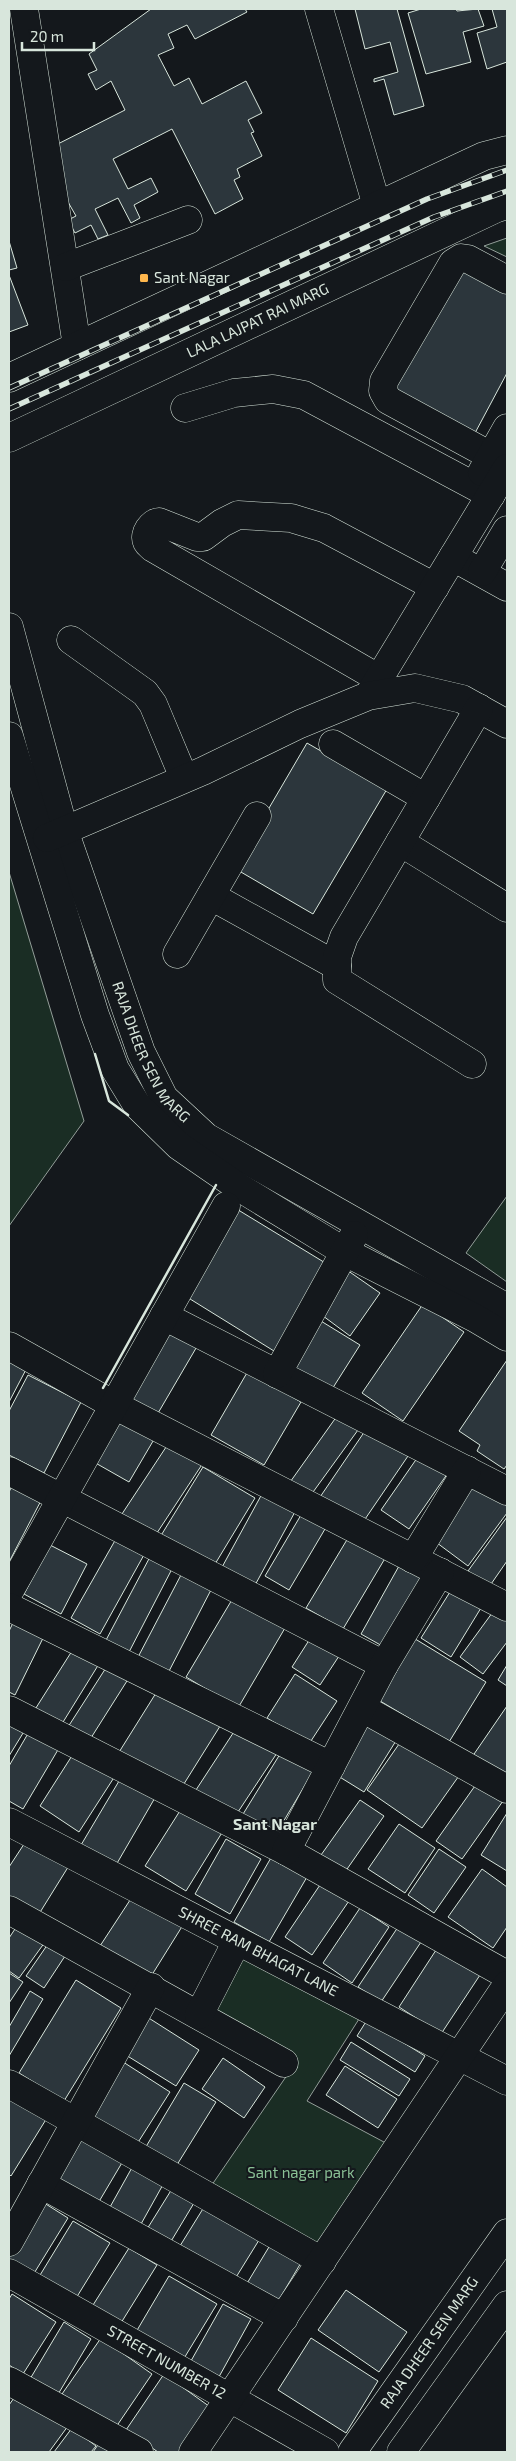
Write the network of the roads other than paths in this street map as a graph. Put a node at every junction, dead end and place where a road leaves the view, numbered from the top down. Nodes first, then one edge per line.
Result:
1 (24, 9) edge
2 (319, 9) edge
3 (507, 150) edge
4 (507, 205) edge
5 (377, 206) junction
6 (188, 220) dead end
7 (66, 267) junction
8 (507, 280) edge
9 (78, 346) junction
10 (9, 378) edge
11 (185, 408) dead end
12 (507, 428) edge
13 (9, 438) edge
14 (499, 462) edge
15 (482, 491) junction
16 (507, 530) edge
17 (453, 557) junction
18 (482, 572) junction
19 (435, 587) junction
20 (507, 587) edge
21 (9, 627) edge
22 (71, 640) dead end
23 (373, 687) junction
24 (479, 708) junction
25 (507, 724) edge
26 (9, 736) edge
27 (333, 744) dead end
28 (184, 778) junction
29 (426, 798) junction
30 (257, 816) dead end
31 (52, 836) junction
32 (400, 842) junction
33 (211, 896) junction
34 (507, 908) edge
35 (177, 954) dead end
36 (337, 966) junction
37 (472, 1064) dead end
38 (226, 1206) dead end
39 (360, 1224) junction
40 (345, 1252) junction
41 (507, 1308) edge
42 (164, 1316) junction
43 (507, 1337) edge
44 (9, 1346) edge
45 (277, 1374) junction
46 (114, 1405) junction
47 (467, 1470) junction
48 (9, 1471) edge
49 (507, 1491) edge
50 (61, 1498) junction
51 (413, 1559) junction
52 (440, 1572) junction
53 (9, 1592) edge
54 (9, 1607) edge
55 (507, 1607) edge
56 (384, 1665) junction
57 (362, 1708) junction
58 (9, 1710) edge
59 (331, 1766) junction
60 (507, 1789) edge
61 (9, 1822) edge
62 (286, 1851) junction
63 (9, 1910) edge
64 (237, 1941) junction
65 (507, 1975) edge
66 (507, 1985) edge
67 (150, 1987) junction
68 (199, 2015) junction
69 (459, 2056) junction
70 (284, 2063) dead end
71 (507, 2081) edge
72 (9, 2084) edge
73 (76, 2122) junction
74 (41, 2184) junction
75 (507, 2233) edge
76 (9, 2242) edge
77 (322, 2261) junction
78 (9, 2273) edge
79 (507, 2305) edge
80 (284, 2318) junction
81 (9, 2381) edge
82 (229, 2398) junction
83 (139, 2452) edge
84 (194, 2452) edge
85 (326, 2452) edge
86 (352, 2452) edge
87 (401, 2452) edge

1 - 7 street
2 - 5 street
3 - 5 street
4 - 13 street, LALA LAJPAT RAI MARG
5 - 9 street
6 - 7 street
7 - 9 street
8 - 14 street
9 - 10 street
11 - 15 street
12 - 14 street
14 - 15 street
15 - 17 street
16 - 18 street
17 - 18 street
17 - 19 street
18 - 20 street
19 - 23 street
19 - 23 street
21 - 31 street, RAJA DHEER SEN MARG
22 - 28 street
23 - 24 street
23 - 28 street
24 - 25 street
24 - 29 street
26 - 31 street, RAJA DHEER SEN MARG
27 - 29 street
28 - 31 street
29 - 32 street
30 - 33 street
31 - 39 street, RAJA DHEER SEN MARG
31 - 40 street, RAJA DHEER SEN MARG
32 - 34 street
32 - 36 street
33 - 35 street
33 - 36 street
36 - 37 street
38 - 42 street
39 - 40 street
39 - 41 street, RAJA DHEER SEN MARG
40 - 43 street, RAJA DHEER SEN MARG
40 - 45 street
42 - 45 street
42 - 46 street
44 - 46 street
45 - 47 street
46 - 50 street
46 - 51 street
47 - 49 street
47 - 51 street
48 - 50 street
50 - 53 street
50 - 56 street
51 - 52 street
52 - 55 street
52 - 56 street
54 - 59 street
56 - 57 street
57 - 59 street
57 - 60 street
58 - 62 street
59 - 62 street
61 - 64 street, SHREE RAM BHAGAT LANE
62 - 65 street
63 - 67 street
64 - 68 street
64 - 69 street, SHREE RAM BHAGAT LANE
66 - 69 street
67 - 68 street
67 - 73 street
68 - 70 street
69 - 71 street, SHREE RAM BHAGAT LANE
69 - 77 street
72 - 73 street
73 - 74 street
73 - 77 street
74 - 76 street
74 - 80 street
75 - 86 street, RAJA DHEER SEN MARG
77 - 80 street
78 - 82 street, STREET NUMBER 12
79 - 87 street
80 - 82 street
81 - 83 street
82 - 84 street
82 - 85 street, STREET NUMBER 12

